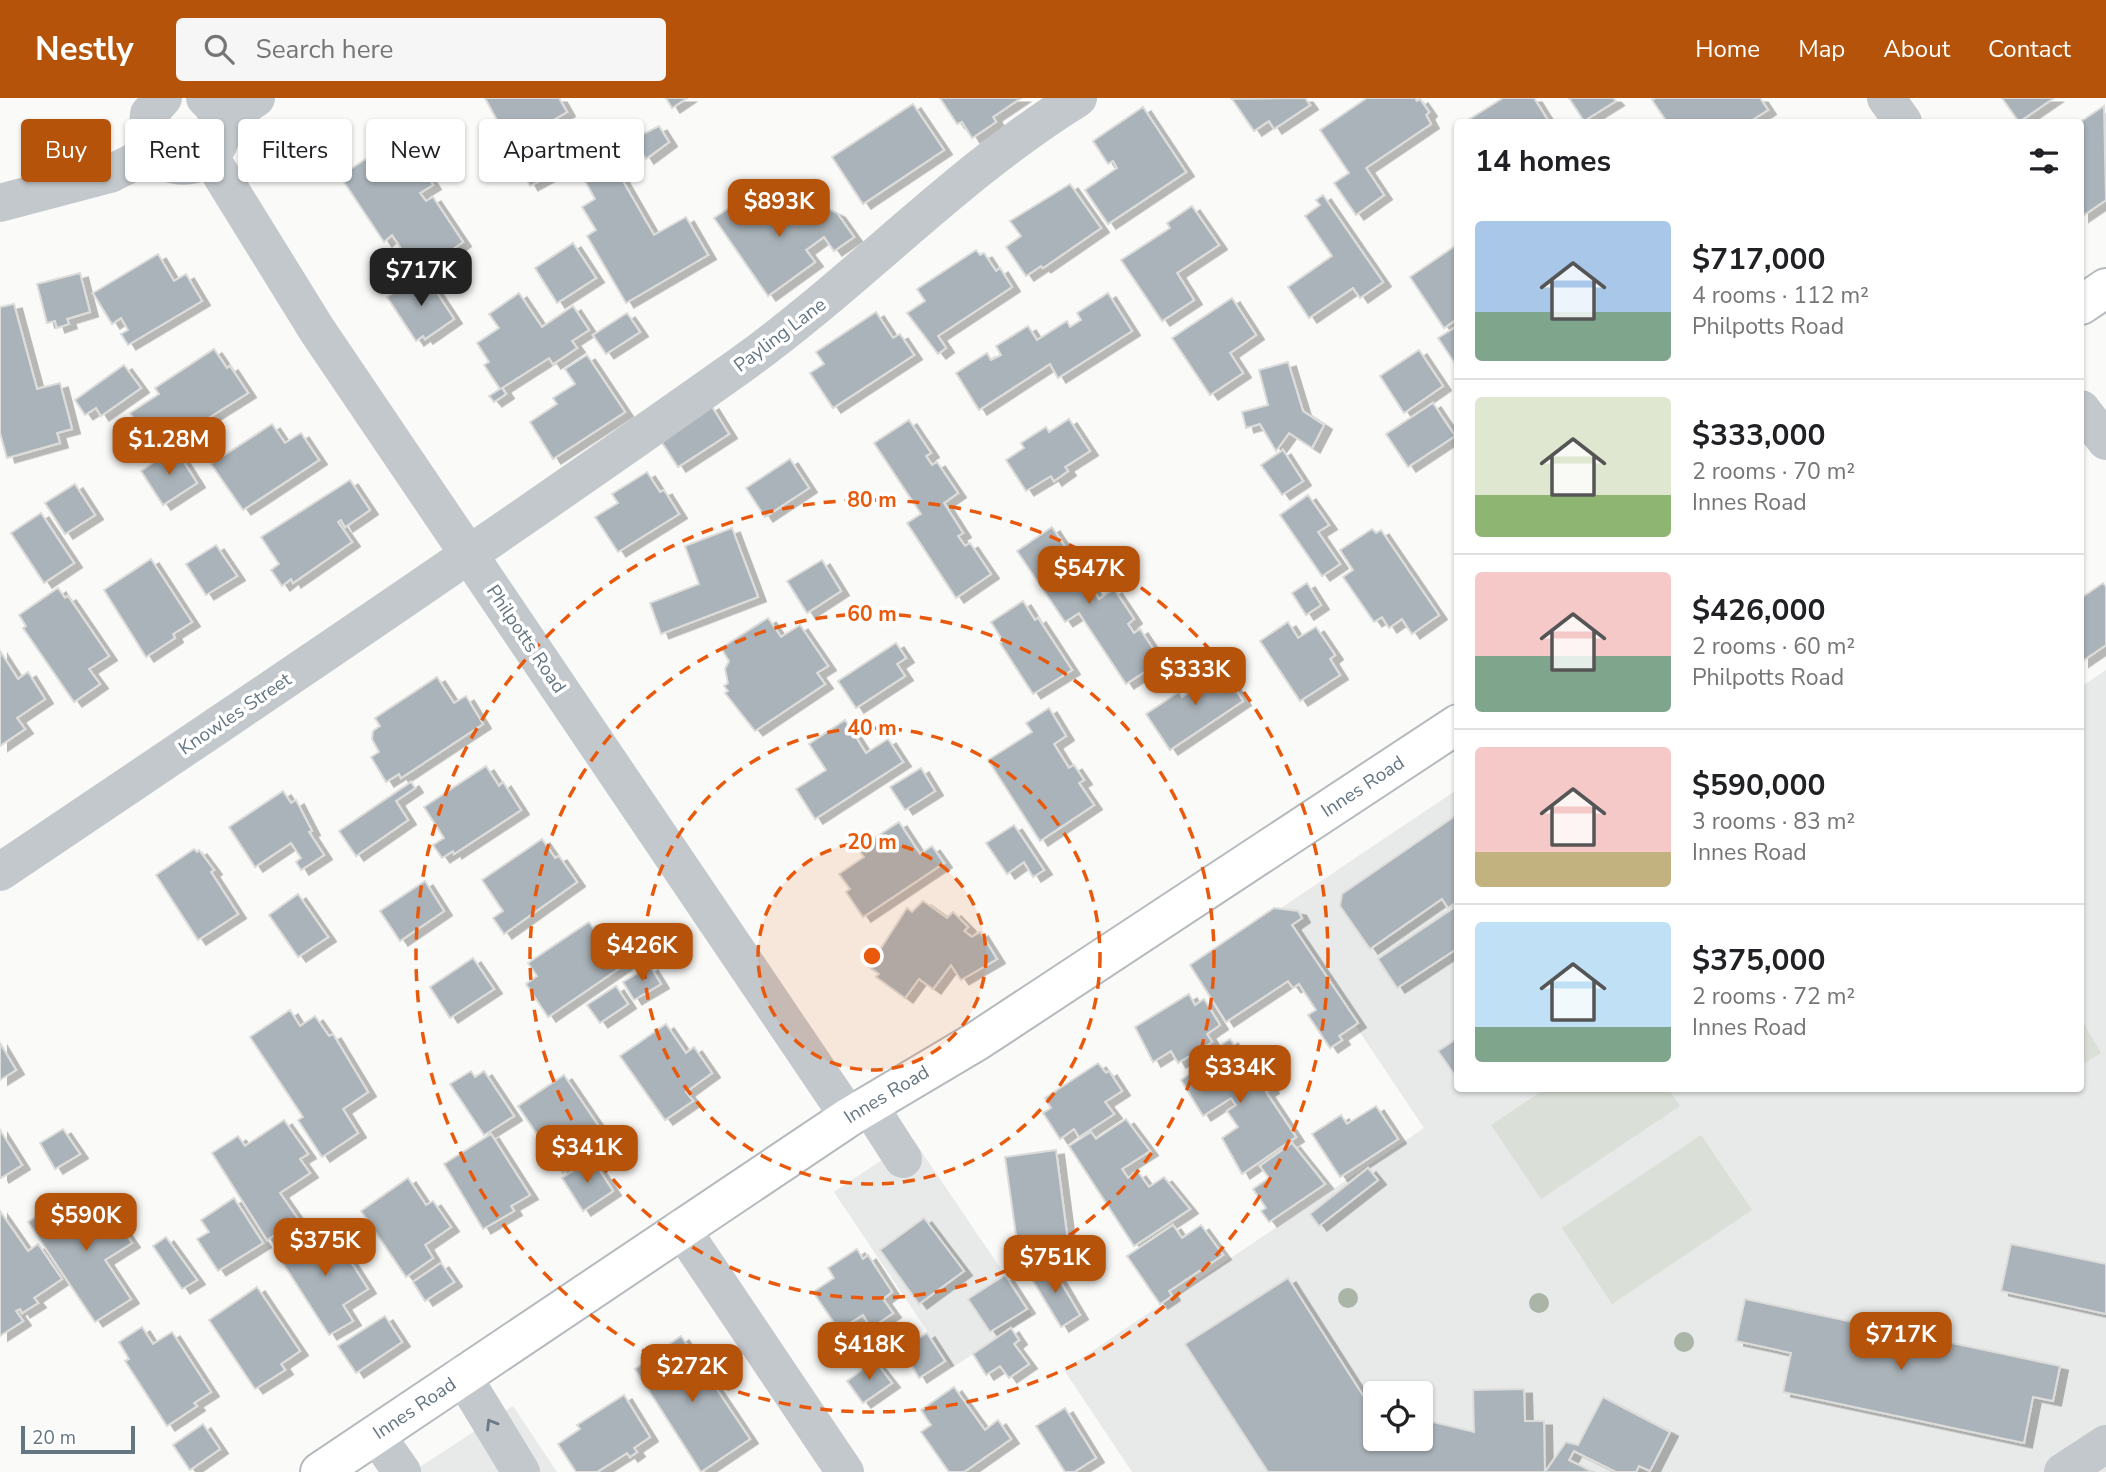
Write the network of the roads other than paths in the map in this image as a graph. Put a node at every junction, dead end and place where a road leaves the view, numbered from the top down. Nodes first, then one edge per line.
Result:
1 (163, 98) edge
2 (256, 98) edge
3 (1078, 98) edge
4 (1886, 98) edge
5 (214, 109) edge
6 (148, 119) edge
7 (1901, 119) edge
8 (125, 166) edge
9 (224, 180) edge
10 (0, 203) edge
11 (2106, 288) edge
12 (2084, 302) edge
13 (2084, 413) edge
14 (2106, 441) edge
15 (469, 556) junction
16 (1454, 729) edge
17 (0, 872) edge
18 (859, 1112) junction
19 (903, 1159) dead end
20 (681, 1228) junction
21 (462, 1375) junction
22 (376, 1435) junction
23 (2106, 1444) edge
24 (320, 1472) edge
25 (402, 1472) edge
26 (521, 1472) edge
27 (845, 1472) edge
28 (2063, 1472) edge

1 - 6 street
2 - 5 street
3 - 15 street, Payling Lane
4 - 7 street
8 - 10 street
9 - 15 street, Philpotts Road
11 - 12 main road
13 - 14 street
15 - 17 street, Knowles Street
15 - 18 street, Philpotts Road
16 - 18 main road, Innes Road
18 - 19 street, Philpotts Road
18 - 20 main road, Innes Road
20 - 21 main road, Innes Road
20 - 27 street
21 - 22 main road, Innes Road
26 -> 21 street
22 - 24 main road, Innes Road
22 - 25 street
23 - 28 street

